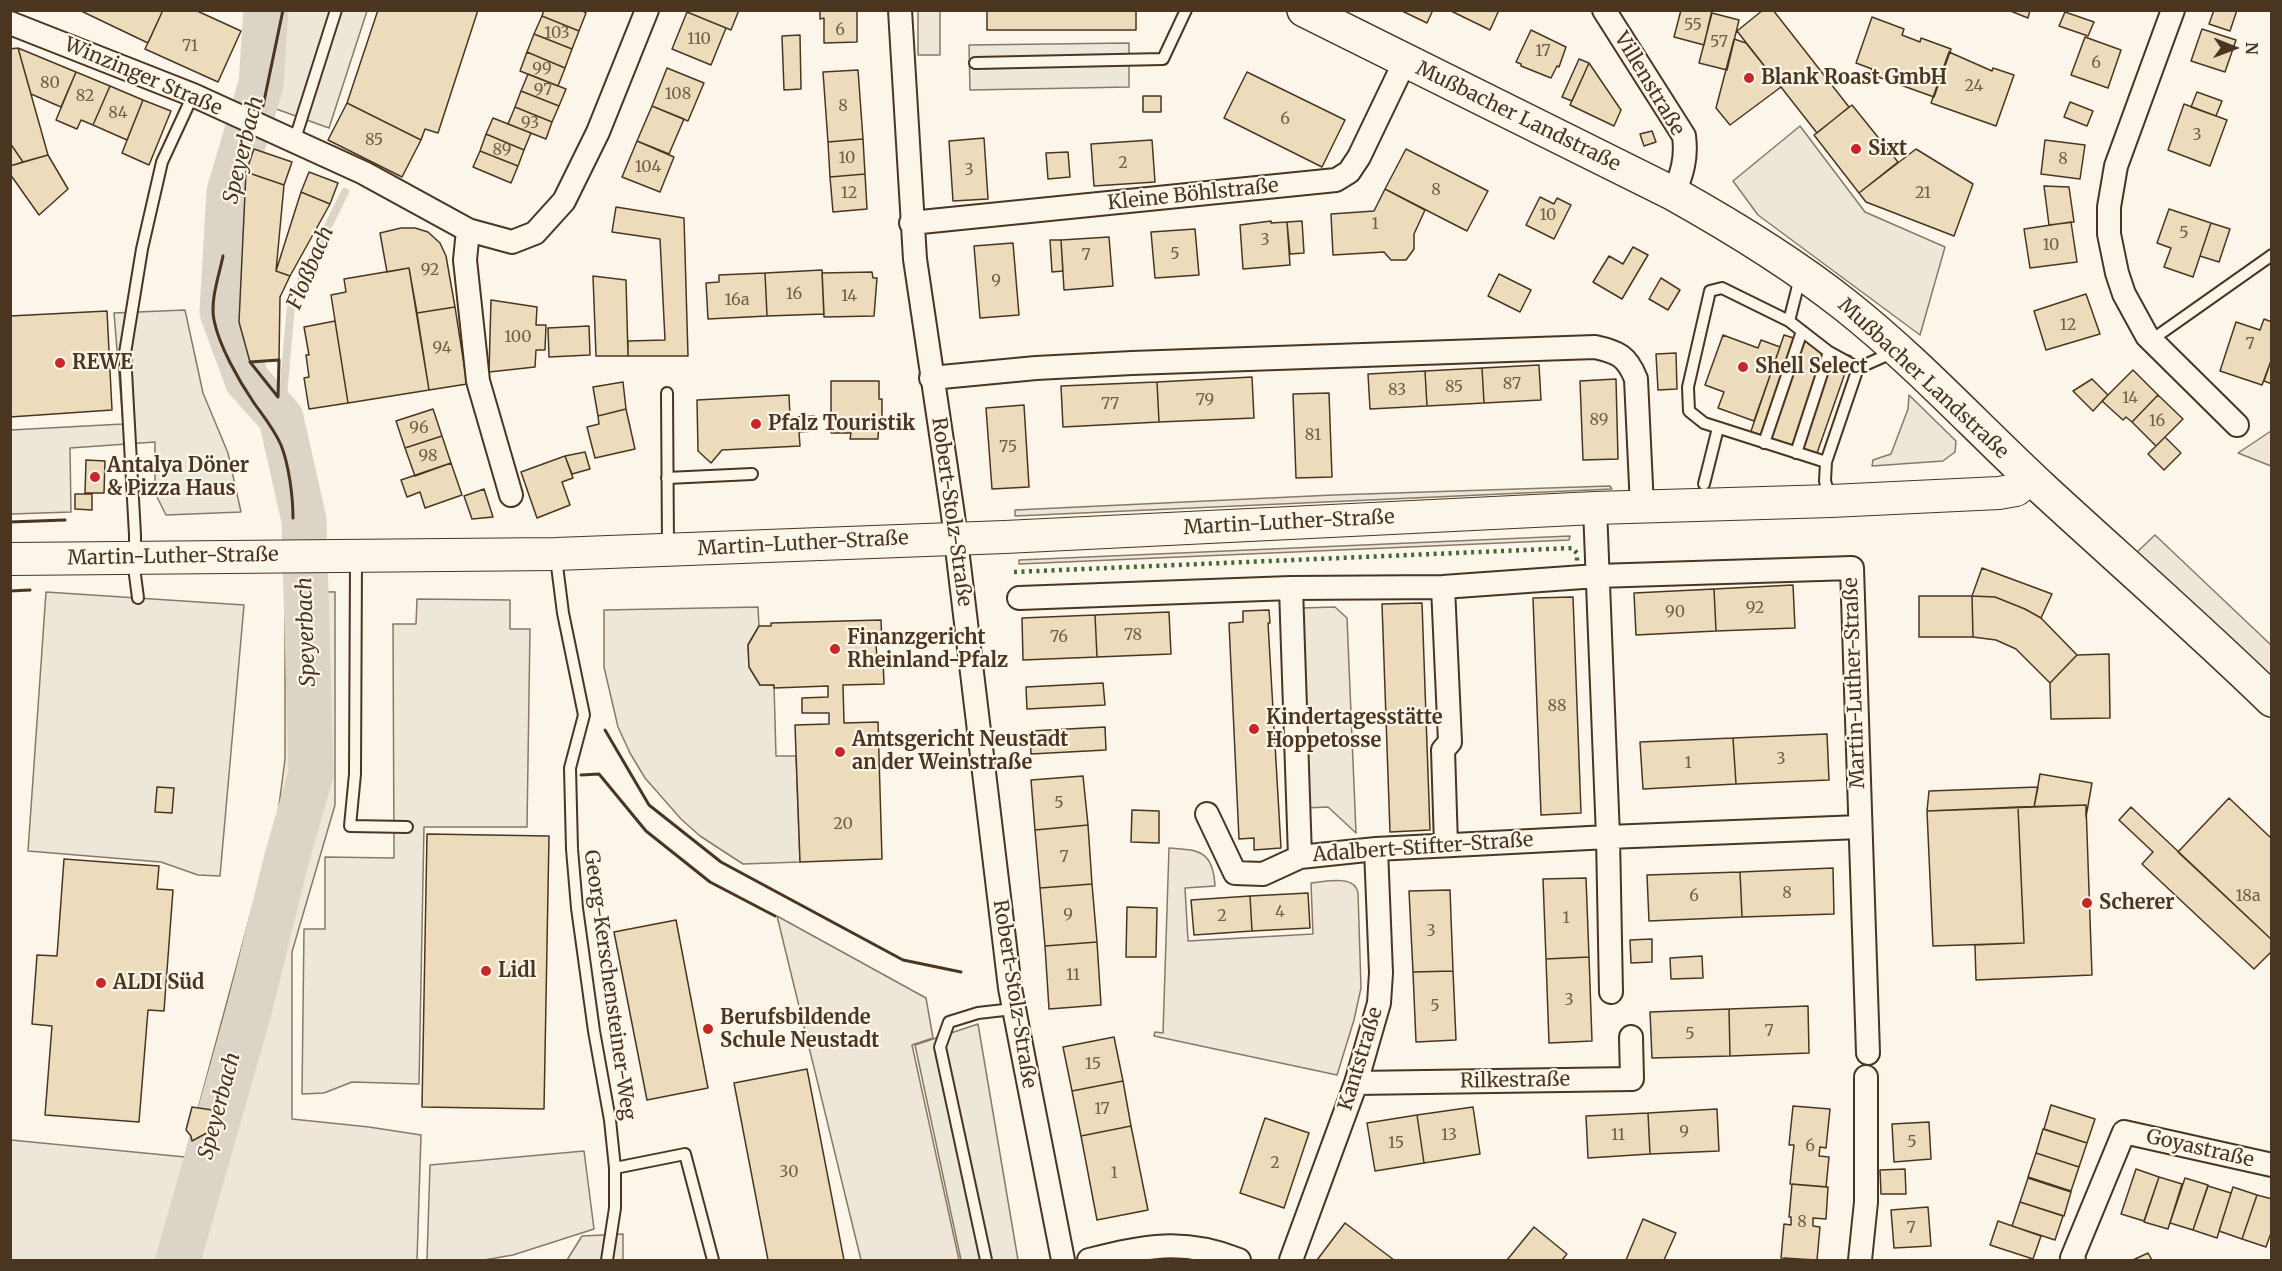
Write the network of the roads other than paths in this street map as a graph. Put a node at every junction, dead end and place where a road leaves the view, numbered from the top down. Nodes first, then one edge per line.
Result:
1 (336, 10) edge
2 (647, 10) edge
3 (900, 10) edge
4 (1186, 10) edge
5 (1304, 10) edge
6 (1604, 10) edge
7 (2173, 10) edge
8 (10, 23) edge
9 (1405, 61) junction
10 (975, 63) dead end
11 (193, 95) junction
12 (294, 142) junction
13 (1674, 194) junction
14 (911, 222) junction
15 (468, 230) junction
16 (2271, 255) edge
17 (1801, 273) junction
18 (1789, 321) junction
19 (1802, 332) junction
20 (2150, 341) junction
21 (1898, 351) junction
22 (1829, 352) junction
23 (1857, 368) junction
24 (931, 378) junction
25 (667, 393) dead end
26 (2238, 425) dead end
27 (1718, 428) junction
28 (1764, 443) junction
29 (1796, 453) junction
30 (1826, 462) junction
31 (752, 474) dead end
32 (667, 478) junction
33 (2031, 478) junction
34 (1704, 484) dead end
35 (511, 495) dead end
36 (1831, 501) junction
37 (1642, 507) junction
38 (1595, 508) junction
39 (955, 538) junction
40 (668, 550) junction
41 (556, 555) junction
42 (356, 556) junction
43 (135, 557) junction
44 (10, 559) edge
45 (1597, 576) junction
46 (1443, 586) junction
47 (1291, 588) junction
48 (138, 598) dead end
49 (1019, 598) dead end
50 (2271, 700) edge
51 (1207, 814) dead end
52 (407, 827) dead end
53 (1860, 827) junction
54 (1608, 837) junction
55 (1446, 845) junction
56 (1376, 849) junction
57 (1300, 857) junction
58 (1611, 992) dead end
59 (1013, 1009) junction
60 (1631, 1037) dead end
61 (1868, 1053) dead end
62 (1866, 1077) dead end
63 (1356, 1083) junction
64 (2271, 1165) edge
65 (615, 1168) junction
66 (607, 1260) edge
67 (712, 1260) edge
68 (986, 1260) edge
69 (1063, 1260) edge
70 (1089, 1260) edge
71 (1239, 1260) edge
72 (1291, 1260) edge
73 (1860, 1260) edge
74 (2074, 1260) edge

1 - 12 lane
2 - 15 street, Winzinger Straße
3 - 14 street, Robert-Stolz-Straße
4 - 10 lane
5 - 9 main road, Mußbacher Landstraße
6 - 13 street, Villenstraße
7 - 20 street
8 - 11 street, Winzinger Straße
9 - 13 main road, Mußbacher Landstraße
9 - 14 street, Kleine Böhlstraße
11 - 12 street, Winzinger Straße
11 - 43 lane
12 - 15 street, Winzinger Straße
13 - 17 main road, Mußbacher Landstraße
14 - 24 street, Robert-Stolz-Straße
15 - 35 street
16 - 20 lane
17 - 18 lane
17 - 21 main road, Mußbacher Landstraße
18 - 19 lane
18 - 27 lane
19 - 22 lane
19 - 28 lane
20 - 26 street
21 - 23 lane
21 - 33 main road, Mußbacher Landstraße
22 - 23 lane
22 - 29 lane
23 - 30 lane
24 - 37 street
24 - 39 street, Robert-Stolz-Straße
25 - 32 lane
27 - 28 lane
27 - 34 lane
28 - 29 lane
29 - 30 lane
30 - 36 lane
31 - 32 lane
32 - 40 lane
33 - 36 street, Martin-Luther-Straße
33 - 50 main road, Mußbacher Landstraße
36 - 37 street, Martin-Luther-Straße
37 - 38 street, Martin-Luther-Straße
38 - 39 street, Martin-Luther-Straße
38 - 45 street
39 - 40 street, Martin-Luther-Straße
39 - 59 street, Robert-Stolz-Straße
40 - 41 street, Martin-Luther-Straße
41 - 42 street, Martin-Luther-Straße
41 - 65 lane, Georg-Kerschensteiner-Weg
42 - 43 street, Martin-Luther-Straße
42 - 52 lane
43 - 44 street, Martin-Luther-Straße
43 - 48 lane
45 - 46 street, Martin-Luther-Straße
45 - 53 street, Martin-Luther-Straße
45 - 54 street
46 - 47 street, Martin-Luther-Straße
46 - 55 street
47 - 49 street, Martin-Luther-Straße
47 - 57 street
51 - 57 street, Adalbert-Stifter-Straße
53 - 54 street, Adalbert-Stifter-Straße
53 - 61 street, Martin-Luther-Straße
54 - 55 street, Adalbert-Stifter-Straße
54 - 58 street
55 - 56 street, Adalbert-Stifter-Straße
56 - 57 street, Adalbert-Stifter-Straße
56 - 63 street, Kantstraße
59 - 68 lane
59 - 69 street, Robert-Stolz-Straße
60 - 63 street, Rilkestraße
62 - 73 street
63 - 72 street, Kantstraße
64 - 74 street, Goyastraße
65 - 66 lane, Georg-Kerschensteiner-Weg
65 - 67 lane
70 - 71 street

